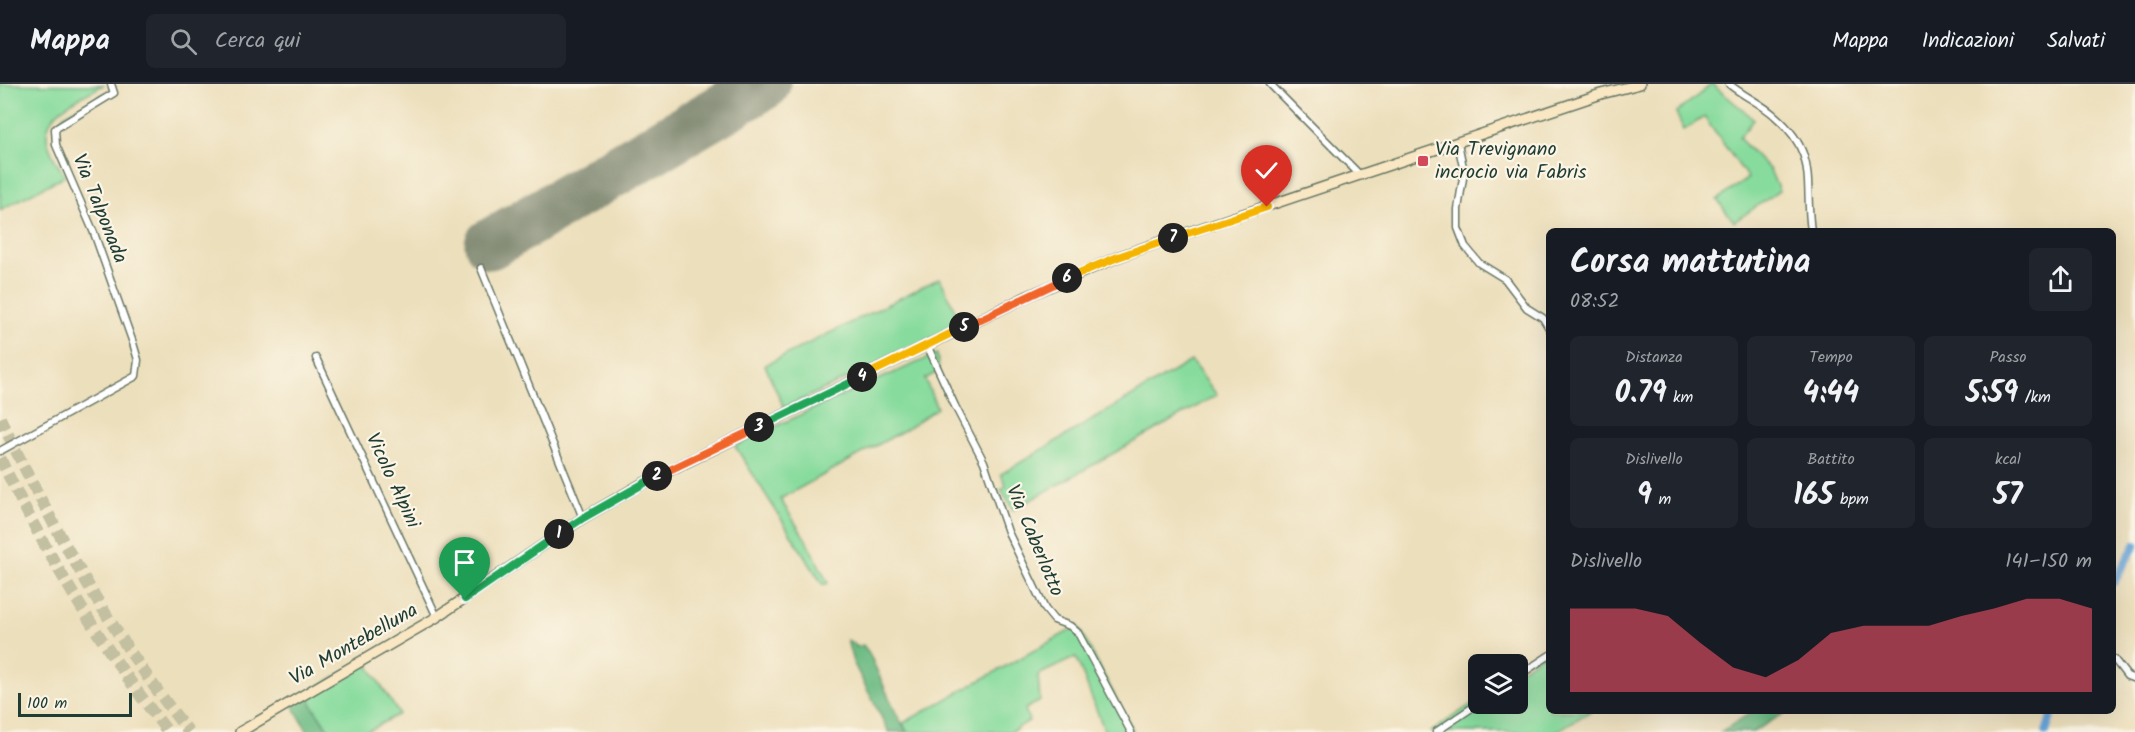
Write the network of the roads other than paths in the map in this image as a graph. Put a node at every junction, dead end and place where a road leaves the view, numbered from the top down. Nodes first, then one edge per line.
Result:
1 (111, 84) edge
2 (1270, 84) edge
3 (1640, 84) edge
4 (1729, 84) edge
5 (1458, 143) junction
6 (1361, 176) junction
7 (1811, 228) edge
8 (480, 268) dead end
9 (1546, 323) edge
10 (927, 345) junction
11 (316, 358) dead end
12 (0, 451) edge
13 (583, 518) junction
14 (437, 617) junction
15 (1546, 658) edge
16 (2116, 662) edge
17 (1528, 669) edge
18 (2135, 679) edge
19 (1468, 710) edge
20 (240, 732) edge
21 (1131, 732) edge
22 (1436, 732) edge

1 - 12 street, Via Talponada
2 - 6 street
3 - 5 main road, Via Montebelluna
4 - 7 street
5 - 6 main road, Via Montebelluna
5 - 9 street
6 - 10 main road, Via Montebelluna
8 - 13 street
10 - 13 main road, Via Montebelluna
10 - 21 street, Via Caberlotto
11 - 14 street, Vicolo Alpini
13 - 14 main road, Via Montebelluna
14 - 20 main road, Via Montebelluna
15 - 17 street
16 - 18 street
19 - 22 street

